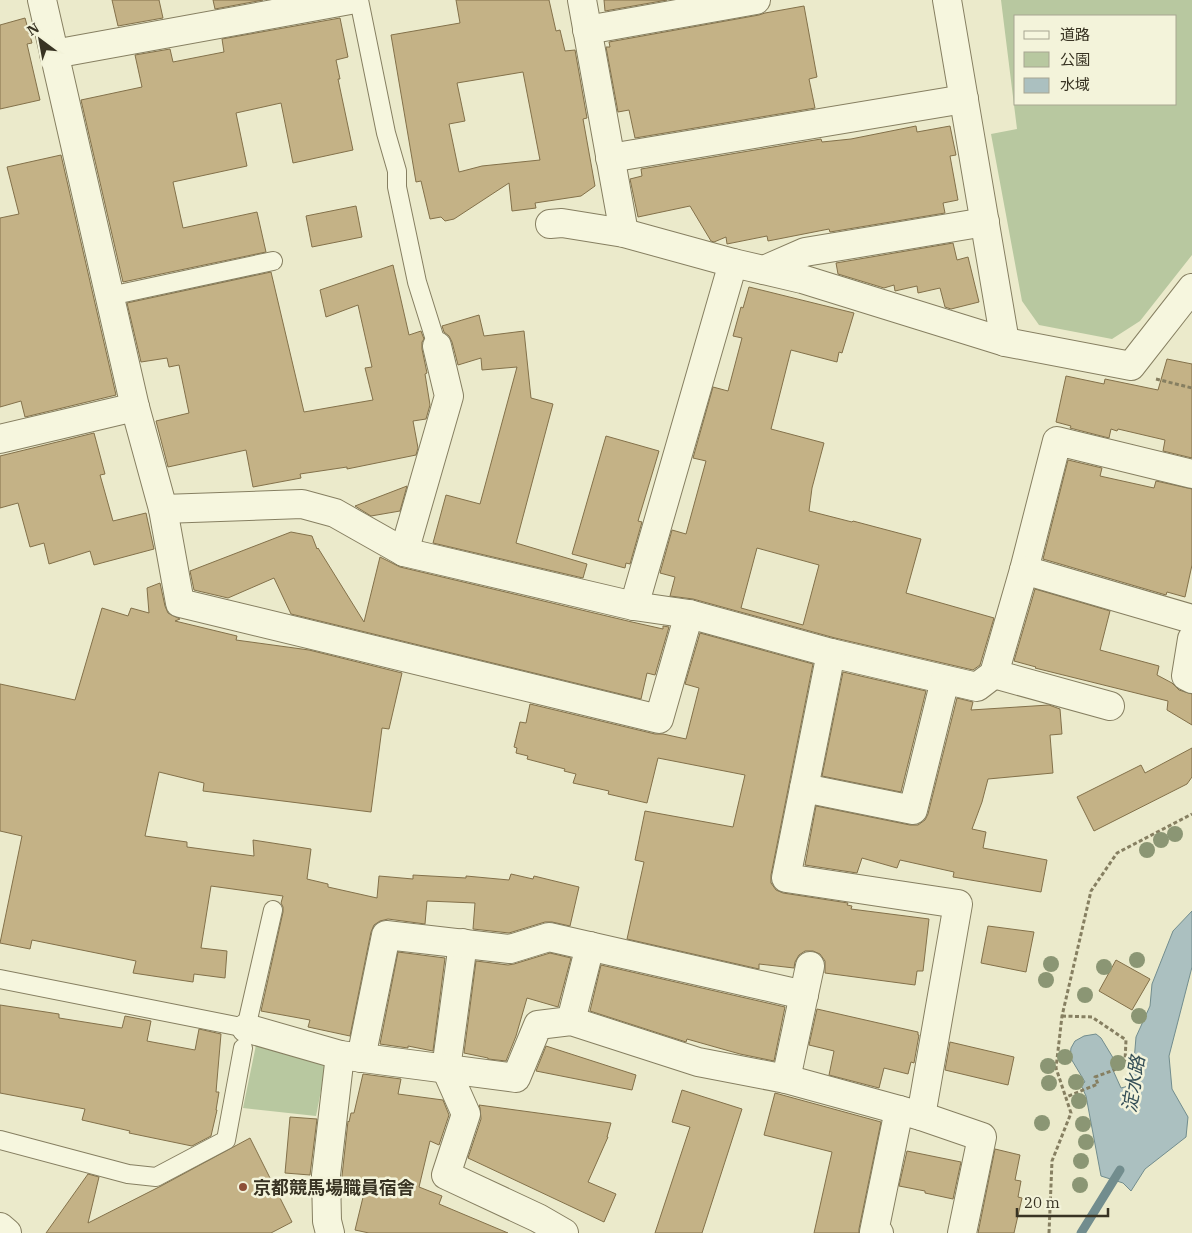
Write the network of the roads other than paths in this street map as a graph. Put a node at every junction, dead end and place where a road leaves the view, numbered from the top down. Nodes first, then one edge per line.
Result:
1 (42, 0) edge
2 (350, 0) edge
3 (359, 0) edge
4 (582, 0) edge
5 (756, 0) edge
6 (947, 0) edge
7 (587, 30) junction
8 (54, 54) junction
9 (964, 99) junction
10 (610, 158) junction
11 (985, 222) junction
12 (550, 224) dead end
13 (624, 233) junction
14 (272, 261) dead end
15 (733, 263) junction
16 (764, 270) junction
17 (1192, 288) edge
18 (110, 296) junction
19 (1005, 342) junction
20 (437, 346) joint
21 (135, 407) junction
22 (0, 439) edge
23 (1192, 474) edge
24 (163, 509) junction
25 (404, 552) junction
26 (1024, 570) junction
27 (634, 606) junction
28 (689, 614) junction
29 (1192, 619) edge
30 (1192, 639) edge
31 (832, 653) junction
32 (994, 674) junction
33 (1192, 679) edge
34 (944, 680) junction
35 (1110, 706) dead end
36 (804, 788) junction
37 (273, 910) dead end
38 (463, 943) junction
39 (590, 946) junction
40 (810, 966) dead end
41 (0, 979) edge
42 (804, 995) junction
43 (571, 1021) junction
44 (245, 1038) junction
45 (351, 1057) junction
46 (446, 1069) junction
47 (786, 1079) junction
48 (910, 1113) junction
49 (0, 1140) edge
50 (0, 1227) edge
51 (7, 1233) edge
52 (330, 1233) edge
53 (564, 1233) edge
54 (879, 1233) edge
55 (962, 1233) edge

1 - 8 street
2 - 8 street
3 - 20 lane
4 - 7 street
5 - 7 street
6 - 9 street
7 - 10 street
8 - 18 street
9 - 10 street
9 - 11 street
10 - 13 street
11 - 16 street
11 - 19 street
12 - 13 street
13 - 15 street
14 - 18 lane
15 - 16 street
15 - 27 street
16 - 19 street
17 - 19 street
18 - 21 street
20 - 25 street
21 - 22 street
21 - 24 street
23 - 26 street
24 - 25 street
24 - 28 street
25 - 27 street
26 - 29 street
26 - 32 street
27 - 28 street
28 - 31 street
30 - 33 street
31 - 34 street
31 - 36 street
32 - 34 street
32 - 35 street
34 - 36 street
36 - 48 street
37 - 44 lane
38 - 39 street
38 - 45 street
38 - 46 street
39 - 42 street
39 - 43 street
40 - 42 street
41 - 44 lane
42 - 47 street
43 - 46 street
43 - 47 street
44 - 45 street
44 - 49 lane
45 - 46 street
45 - 52 street
46 - 53 street
47 - 48 street
48 - 54 street
48 - 55 street
50 - 51 street

